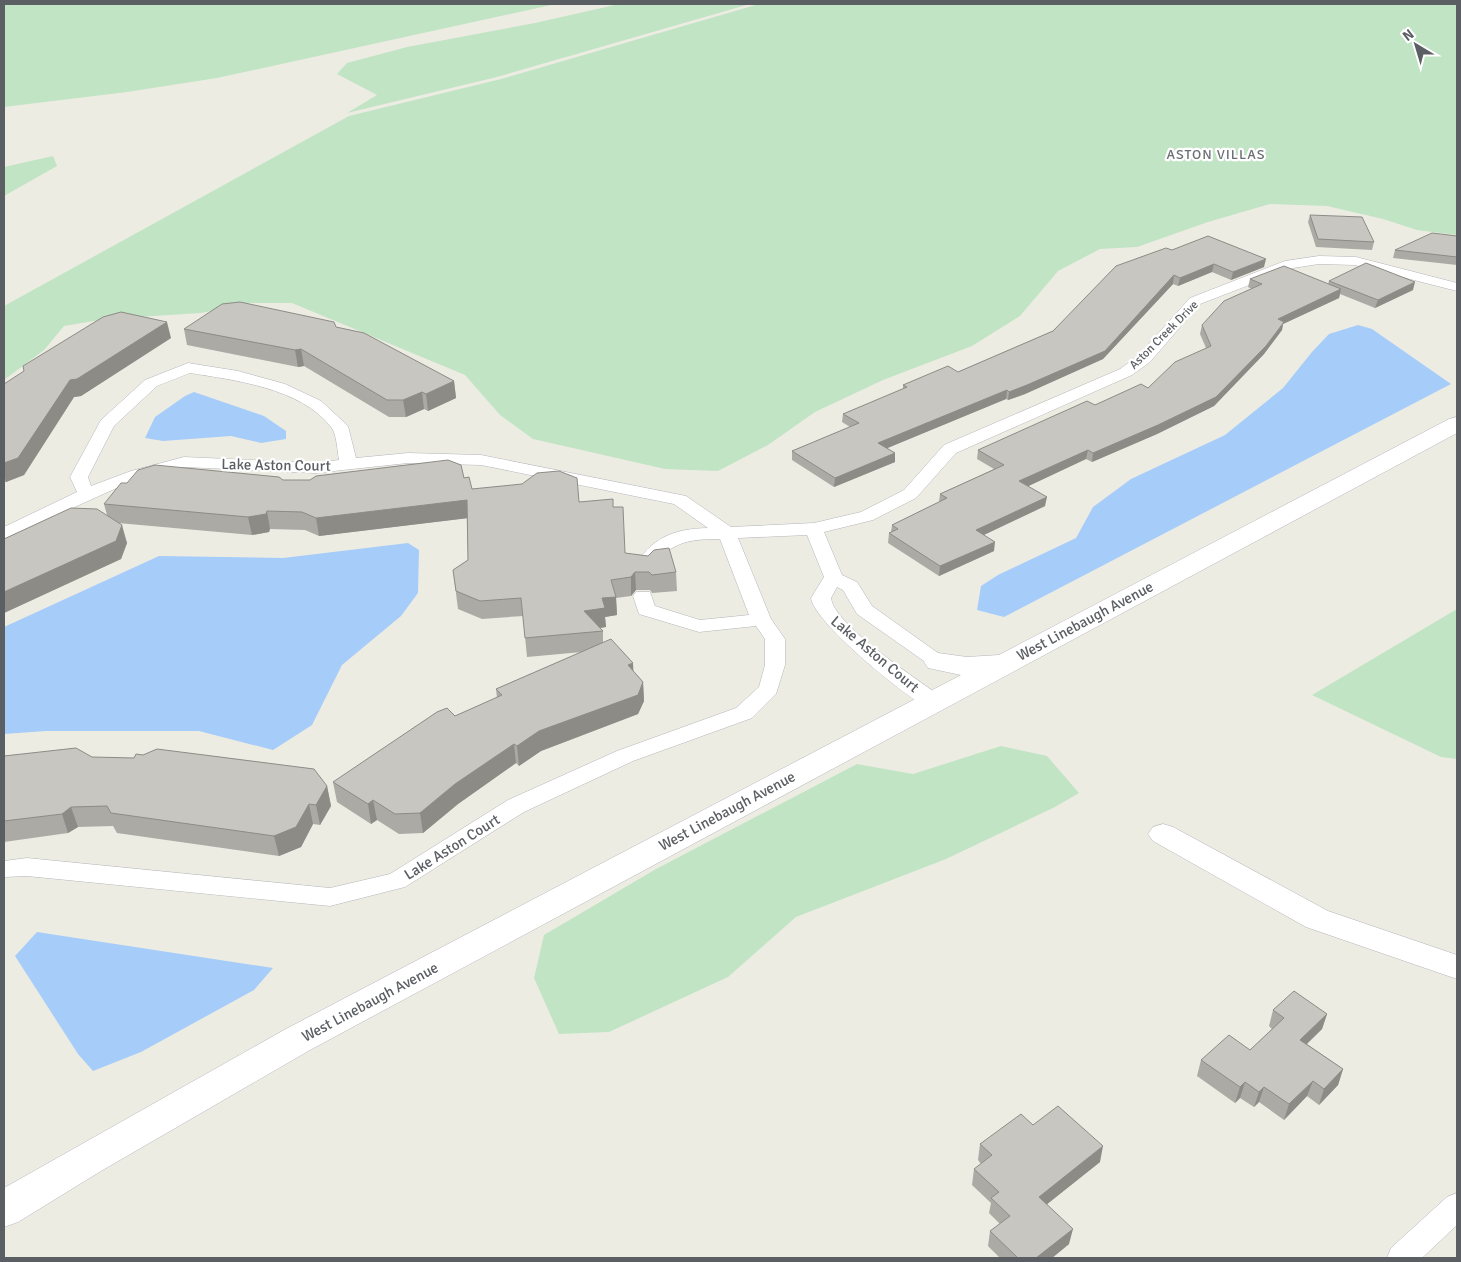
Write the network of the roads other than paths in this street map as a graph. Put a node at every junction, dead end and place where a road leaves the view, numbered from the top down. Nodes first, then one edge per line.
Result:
1 (1457, 287) edge
2 (1457, 424) edge
3 (349, 465) junction
4 (88, 495) junction
5 (814, 529) junction
6 (727, 533) junction
7 (4, 534) edge
8 (642, 568) edge
9 (834, 578) junction
10 (643, 596) edge
11 (761, 620) junction
12 (1012, 659) junction
13 (938, 662) joint
14 (933, 701) junction
15 (1163, 834) dead end
16 (4, 869) edge
17 (1457, 968) edge
18 (1457, 1206) edge
19 (4, 1209) edge
20 (1402, 1258) edge

1 - 5 street, Aston Creek Drive
2 - 12 main road, West Linebaugh Avenue
3 - 4 street, Lake Aston Court
3 - 4 street
3 - 6 street, Lake Aston Court
4 - 7 street, Lake Aston Court
5 - 6 street
5 - 9 street
6 - 8 street
6 - 11 street, Lake Aston Court
9 - 13 street, Lake Aston Court
9 - 14 street, Lake Aston Court
10 - 11 street
11 - 16 street, Lake Aston Court
12 - 13 main road
12 - 14 main road, West Linebaugh Avenue
14 - 19 main road, West Linebaugh Avenue
15 - 17 street
18 - 20 street

